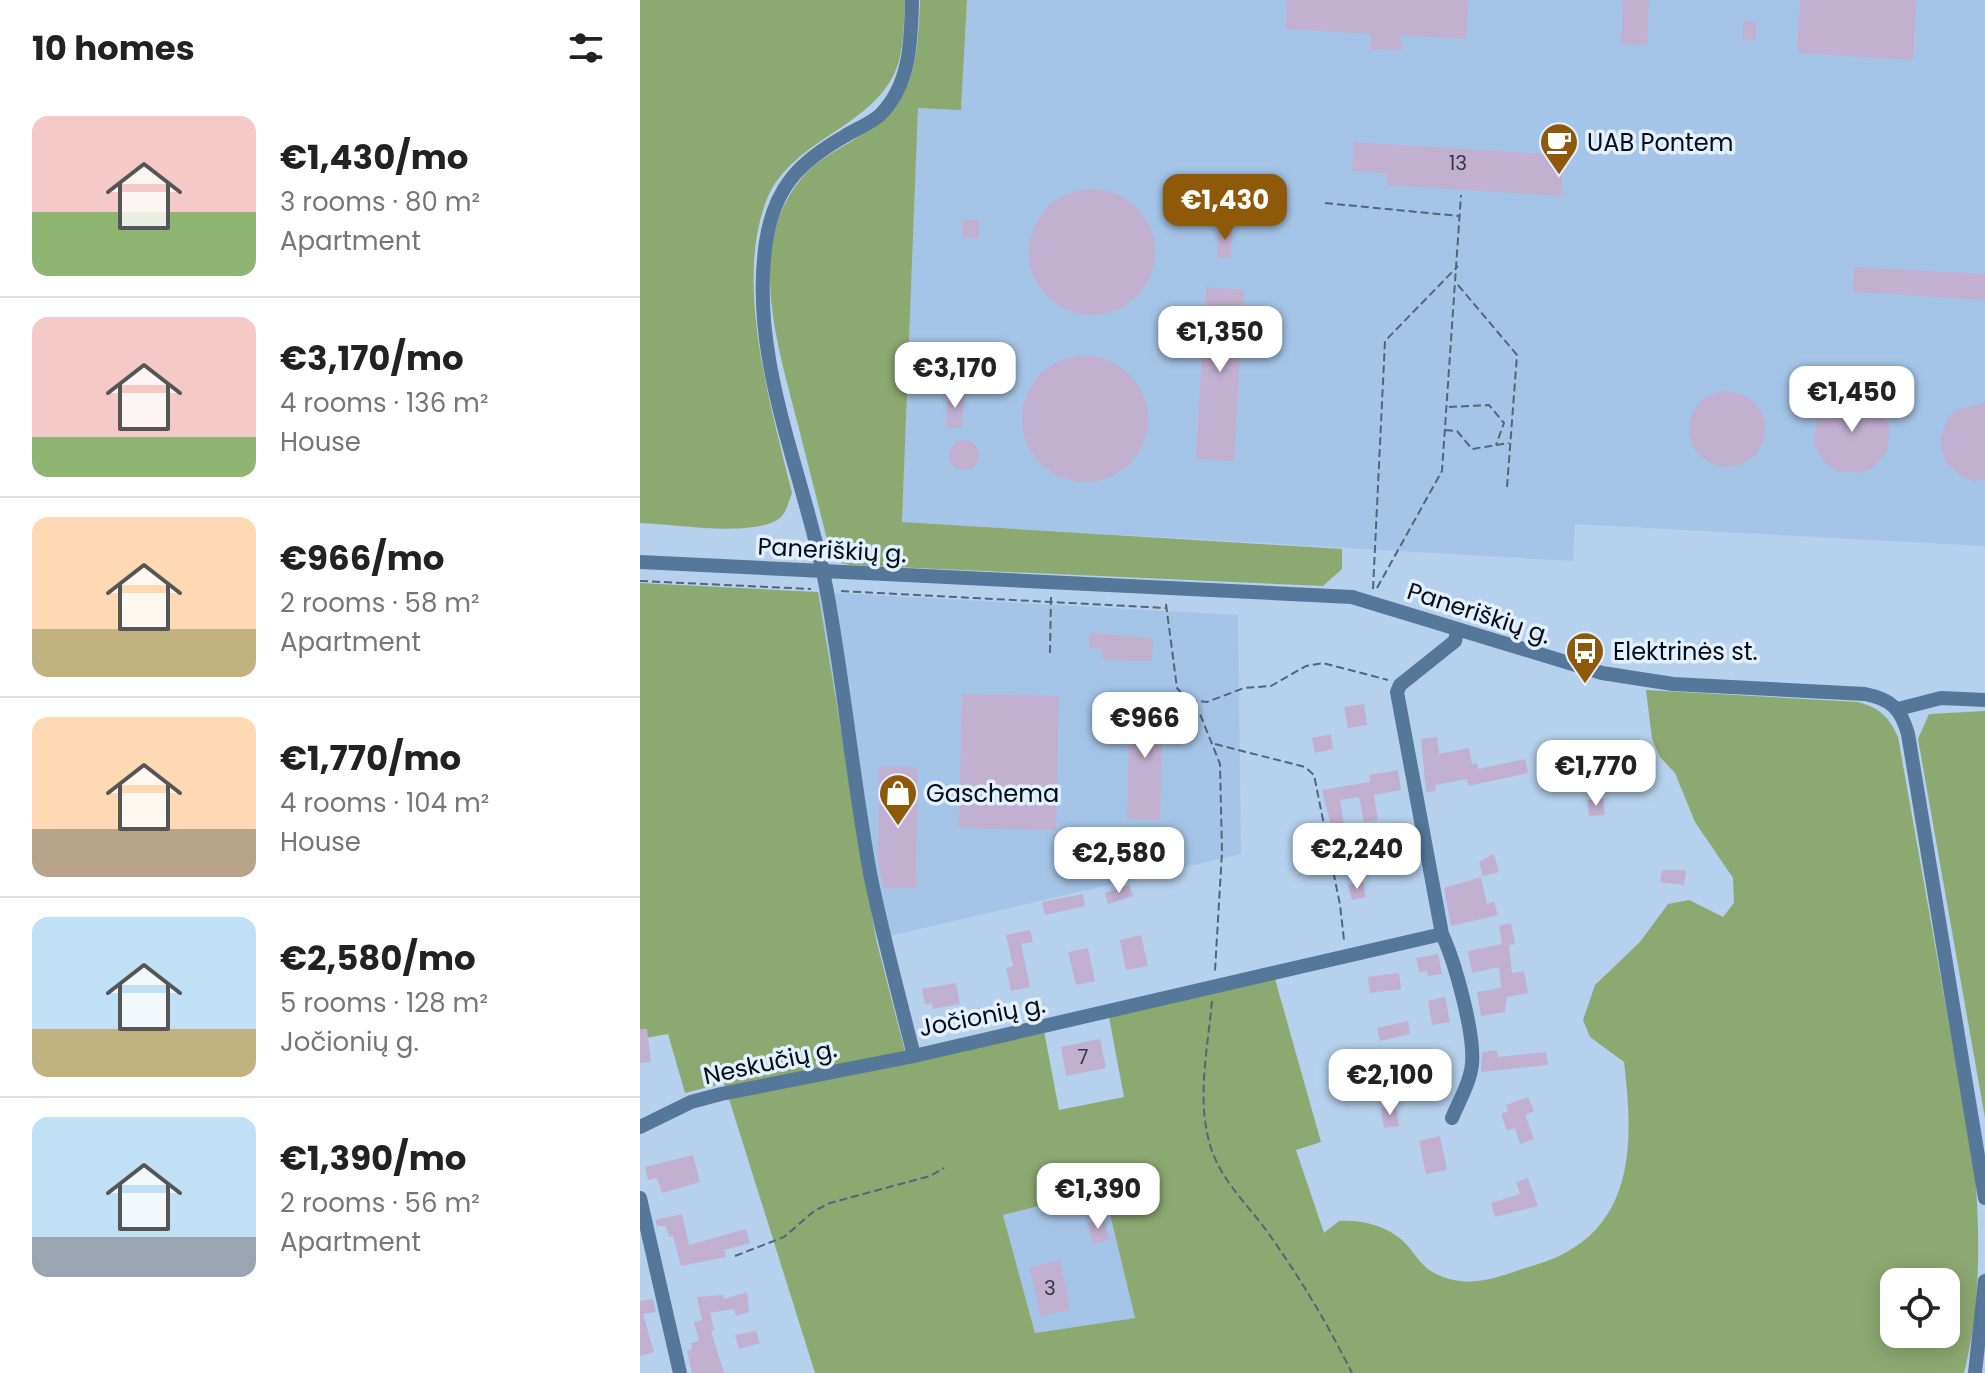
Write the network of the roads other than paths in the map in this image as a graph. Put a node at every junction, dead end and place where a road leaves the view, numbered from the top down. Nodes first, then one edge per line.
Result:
1 (912, 0) edge
2 (640, 562) edge
3 (823, 571) junction
4 (1457, 631) junction
5 (1985, 700) edge
6 (1898, 709) junction
7 (1442, 934) junction
8 (914, 1056) junction
9 (1452, 1118) dead end
10 (640, 1127) edge
11 (640, 1198) edge
12 (1985, 1198) edge
13 (1985, 1281) edge
14 (680, 1373) edge
15 (1975, 1373) edge

1 - 3 street, Jočionių g.
2 - 3 street, Paneriškių g.
3 - 4 street, Paneriškių g.
3 - 8 street, Jočionių g.
4 - 6 street, Paneriškių g.
4 - 7 street
5 - 6 street
6 - 12 street
7 - 8 street, Jočionių g.
7 - 9 street
8 - 10 street, Neskučių g.
11 - 14 street
13 - 15 street

